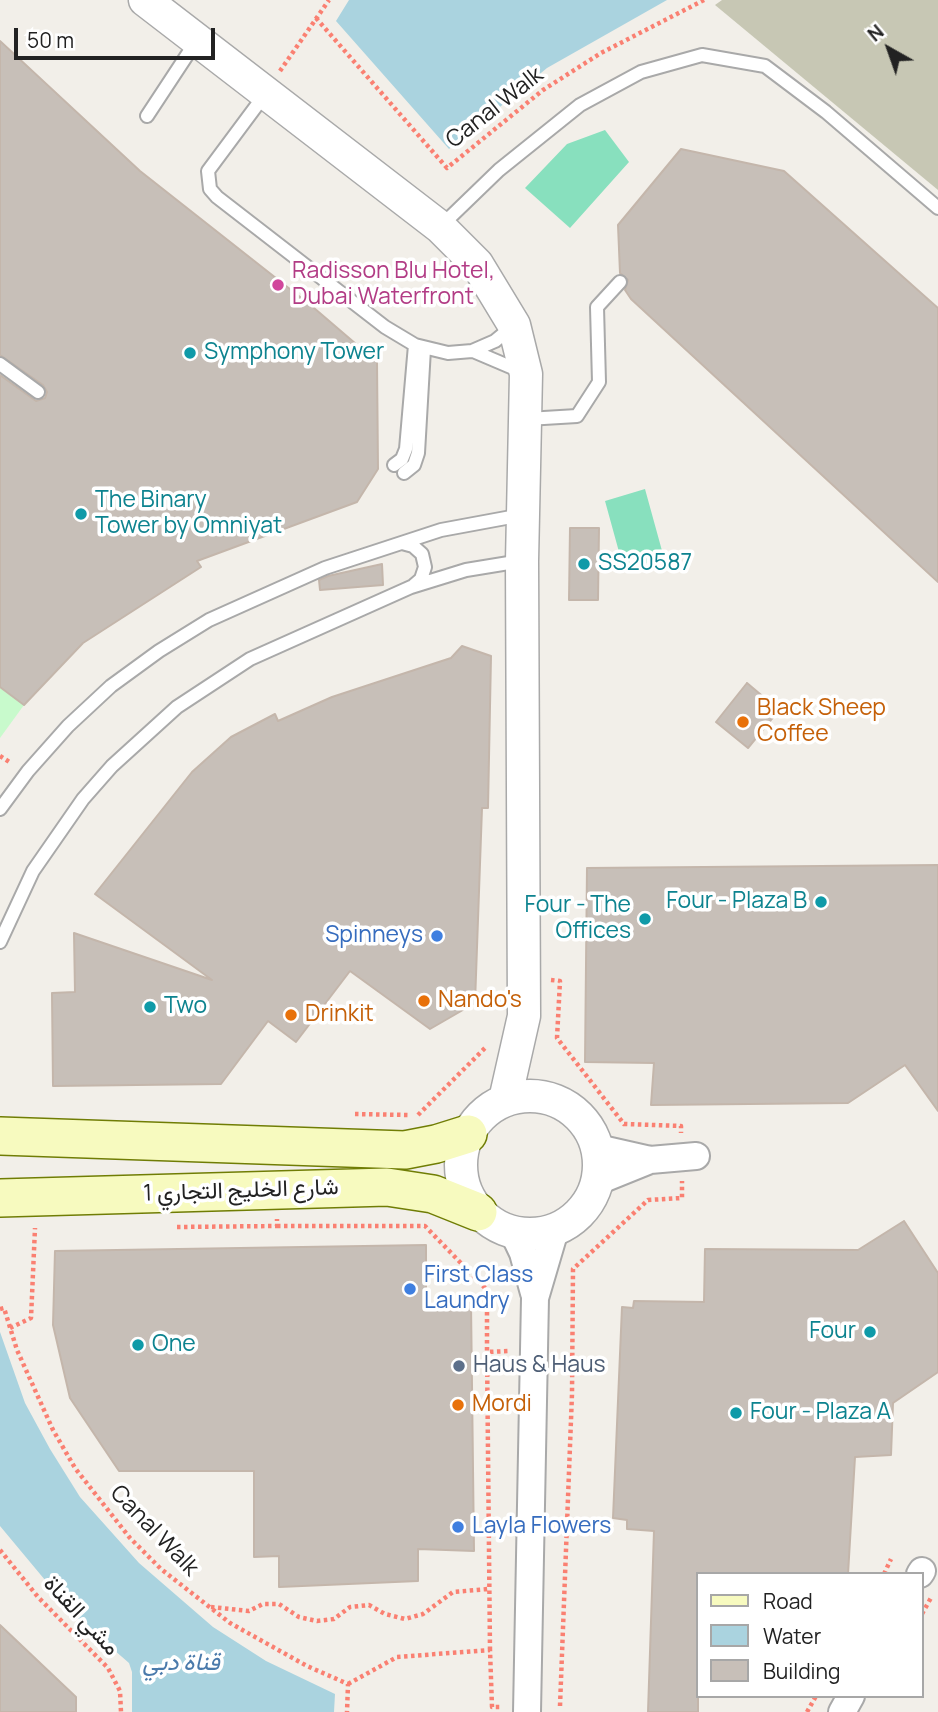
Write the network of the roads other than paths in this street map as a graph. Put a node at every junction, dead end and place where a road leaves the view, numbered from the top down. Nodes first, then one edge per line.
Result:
1 (145, 0) edge
2 (197, 40) junction
3 (266, 93) junction
4 (147, 116) dead end
5 (938, 208) edge
6 (440, 227) junction
7 (620, 282) dead end
8 (514, 325) junction
9 (420, 347) junction
10 (472, 351) junction
11 (0, 364) edge
12 (526, 374) junction
13 (38, 392) dead end
14 (527, 419) junction
15 (399, 469) dead end
16 (522, 515) junction
17 (401, 543) junction
18 (522, 561) junction
19 (411, 587) junction
20 (0, 809) edge
21 (0, 942) edge
22 (524, 1016) junction
23 (548, 1098) junction
24 (505, 1100) junction
25 (468, 1133) junction
26 (0, 1136) edge
27 (597, 1148) junction
28 (696, 1156) dead end
29 (650, 1160) junction
30 (597, 1181) junction
31 (0, 1198) edge
32 (478, 1212) junction
33 (555, 1230) junction
34 (513, 1232) junction
35 (535, 1298) junction
36 (527, 1712) edge

1 - 2 street
2 - 3 street
2 - 4 lane
3 - 6 street
3 - 9 lane
5 - 6 lane
6 - 8 street
7 - 14 lane
8 - 10 lane
8 - 12 street
9 - 10 lane
9 - 15 lane
10 - 12 lane
11 - 13 lane
12 - 14 street
14 - 16 street
16 - 17 lane
16 - 18 street
17 - 19 lane
17 - 20 lane
18 - 19 lane
18 - 22 street
19 - 21 lane
22 - 23 street
22 - 24 street
23 - 24 street
23 - 27 street
24 - 25 street
25 - 26 main road, شارع الخليج التجاري 1
25 - 32 street
27 - 29 street
27 - 30 street
28 - 29 street
29 - 30 street
30 - 33 street
31 - 32 main road, شارع الخليج التجاري 1
32 - 34 street
33 - 34 street
33 - 35 street
34 - 35 street
35 - 36 street

